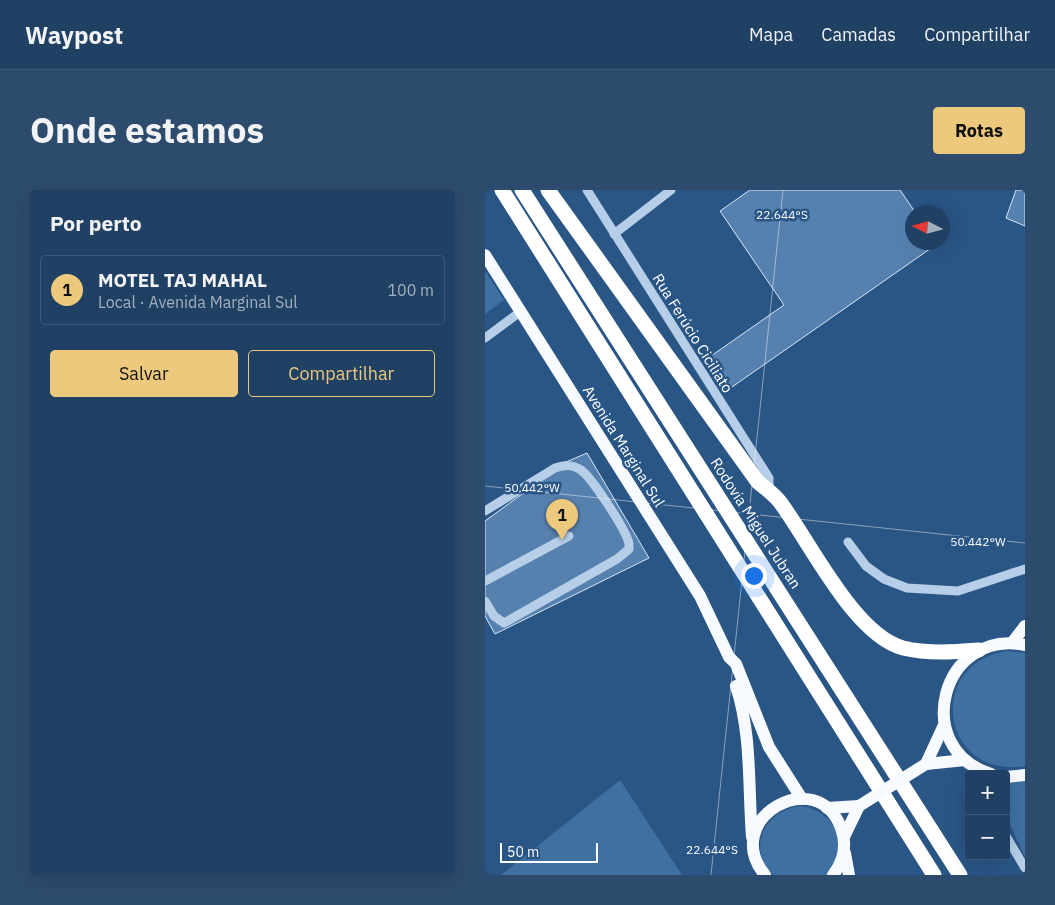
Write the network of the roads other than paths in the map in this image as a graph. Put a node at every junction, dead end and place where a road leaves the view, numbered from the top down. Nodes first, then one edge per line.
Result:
1 (501, 190) edge
2 (523, 190) edge
3 (548, 190) edge
4 (587, 190) edge
5 (671, 190) edge
6 (614, 234) junction
7 (485, 255) edge
8 (520, 312) junction
9 (485, 338) edge
10 (769, 492) junction
11 (485, 511) edge
12 (569, 536) dead end
13 (848, 542) dead end
14 (1025, 569) edge
15 (485, 582) edge
16 (485, 601) edge
17 (1025, 626) edge
18 (1012, 643) junction
19 (1025, 645) edge
20 (979, 650) junction
21 (729, 657) junction
22 (944, 725) junction
23 (965, 760) junction
24 (926, 764) junction
25 (980, 770) edge
26 (1025, 775) edge
27 (1010, 776) edge
28 (802, 799) junction
29 (859, 806) junction
30 (827, 808) junction
31 (844, 837) junction
32 (1010, 843) edge
33 (753, 846) junction
34 (844, 852) junction
35 (1025, 868) edge
36 (765, 875) edge
37 (833, 875) edge
38 (849, 875) edge
39 (934, 875) edge
40 (961, 875) edge

1 - 39 highway
2 - 40 highway, Rodovia Miguel Jubran
3 - 10 highway
4 - 6 street, Rua Ferúcio Ciciliato
5 - 6 street
6 - 10 street, Rua Ferúcio Ciciliato
7 - 8 main road, Avenida Marginal Sul
8 - 9 street
8 - 21 main road, Avenida Marginal Sul
10 - 20 highway
11 - 16 street
12 - 15 street
13 - 14 street
17 - 18 main road
18 - 19 main road
18 - 20 main road
20 - 22 main road
21 - 28 main road, Avenida Marginal Sul
21 - 33 main road, Avenida Marginal Sul
22 - 23 main road
22 - 24 main road
23 - 24 main road
23 - 25 main road
24 - 29 main road, bridge
26 - 27 main road
28 - 30 main road
28 - 33 main road
29 - 30 main road
29 - 31 main road
30 - 31 main road
31 - 34 main road
32 - 35 street
33 - 36 main road, Avenida Marginal Sul
34 - 37 main road
34 - 38 main road

